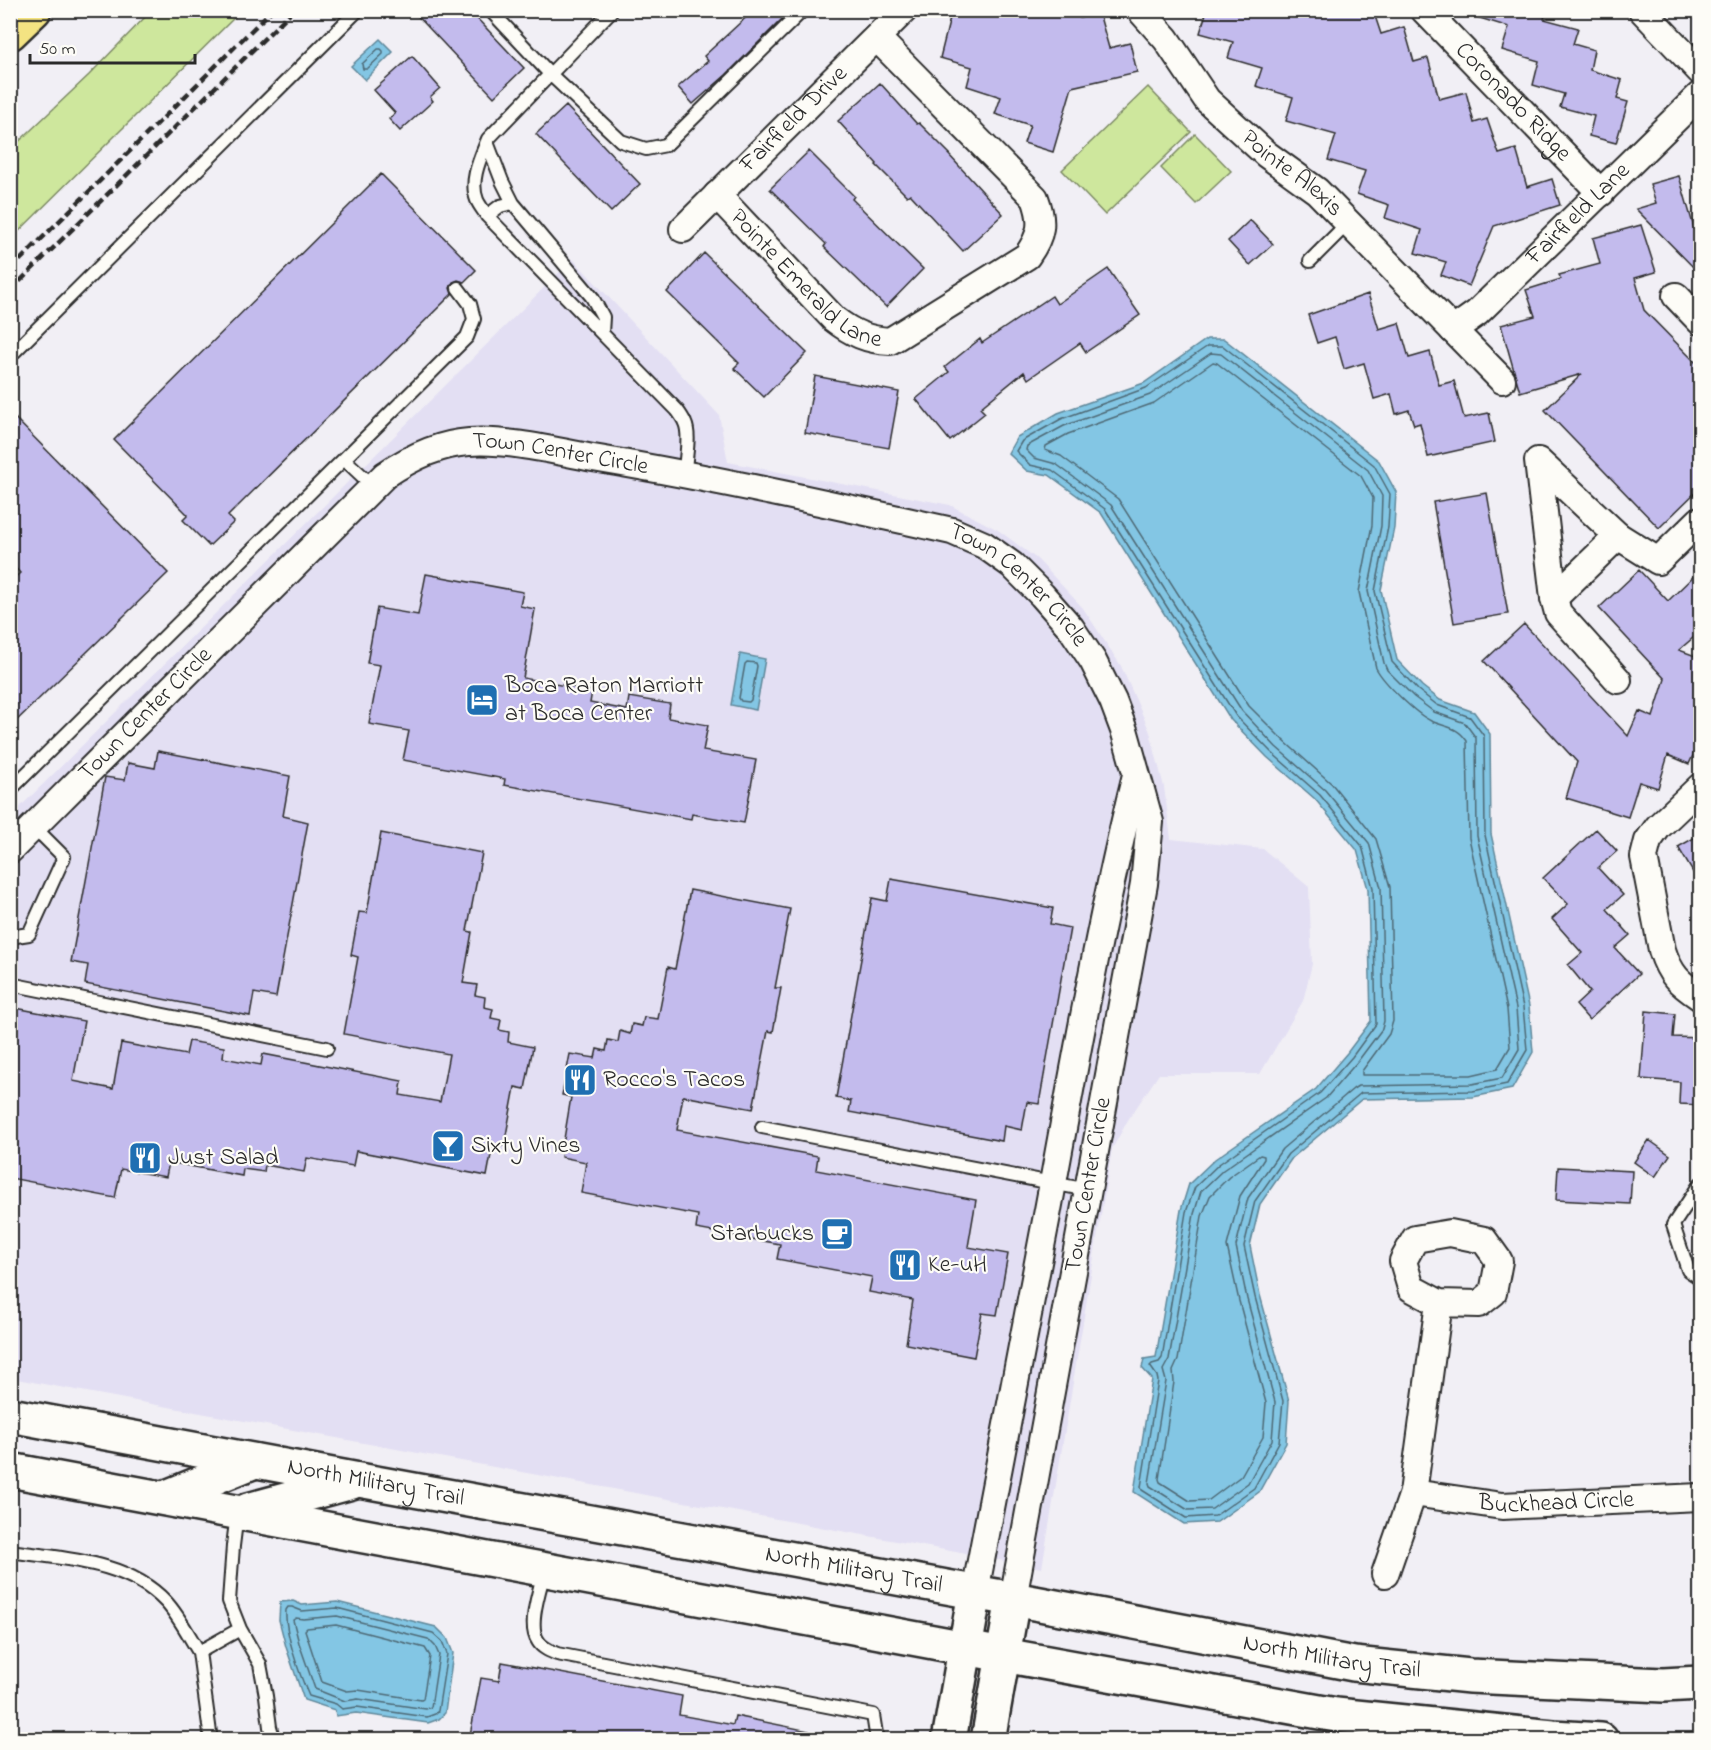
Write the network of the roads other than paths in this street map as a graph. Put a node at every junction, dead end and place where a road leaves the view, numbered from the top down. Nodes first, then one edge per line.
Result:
1 (34, 10) edge
2 (358, 10) edge
3 (490, 10) edge
4 (612, 10) edge
5 (803, 10) edge
6 (904, 10) edge
7 (1140, 10) edge
8 (1424, 10) edge
9 (1642, 10) edge
10 (10, 33) edge
11 (877, 38) junction
12 (1701, 71) edge
13 (551, 75) junction
14 (1701, 95) edge
15 (487, 142) junction
16 (1601, 192) junction
17 (717, 195) junction
18 (513, 203) junction
19 (487, 216) junction
20 (1348, 223) junction
21 (683, 229) dead end
22 (1310, 261) dead end
23 (458, 288) dead end
24 (1676, 296) dead end
25 (1701, 321) edge
26 (1453, 330) junction
27 (602, 333) junction
28 (10, 356) edge
29 (1502, 380) dead end
30 (345, 459) junction
31 (685, 473) junction
32 (374, 487) junction
33 (1701, 520) edge
34 (1618, 536) junction
35 (1554, 598) junction
36 (1618, 680) dead end
37 (1137, 772) junction
38 (1701, 786) edge
39 (10, 790) edge
40 (34, 826) junction
41 (10, 850) edge
42 (10, 937) edge
43 (10, 984) edge
44 (1701, 997) edge
45 (327, 1048) dead end
46 (762, 1127) dead end
47 (1053, 1184) junction
48 (1701, 1184) edge
49 (1088, 1190) junction
50 (1701, 1278) edge
51 (1439, 1303) dead end
52 (10, 1415) edge
53 (255, 1461) junction
54 (10, 1470) edge
55 (359, 1480) junction
56 (1413, 1493) junction
57 (1701, 1497) edge
58 (164, 1498) junction
59 (238, 1512) junction
60 (10, 1551) edge
61 (545, 1570) junction
62 (1385, 1574) dead end
63 (975, 1592) junction
64 (1013, 1599) junction
65 (240, 1629) junction
66 (966, 1648) junction
67 (199, 1652) junction
68 (1003, 1655) junction
69 (1701, 1683) edge
70 (211, 1740) edge
71 (274, 1740) edge
72 (877, 1740) edge
73 (949, 1740) edge
74 (988, 1740) edge
75 (1601, 1740) edge

1 - 10 highway
2 - 28 lane
3 - 13 lane
4 - 13 lane
5 - 13 lane
6 - 11 street, Fairfield Drive
7 - 20 street, Pointe Alexis
8 - 16 street, Coronado Ridge
9 - 12 street
11 - 17 street, Fairfield Drive
11 - 17 street, Pointe Emerald Lane
13 - 15 lane
14 - 16 street, Fairfield Lane
15 - 18 lane
15 - 19 lane
16 - 26 street, Fairfield Lane
17 - 21 street, Fairfield Drive
18 - 19 lane
18 - 27 lane
19 - 27 lane
20 - 22 lane
20 - 26 street, Pointe Alexis
23 - 30 lane
24 - 25 street
26 - 29 street, Pointe Alexis
27 - 31 lane
30 - 32 lane
30 - 39 lane
31 - 32 street, Town Center Circle
31 - 37 street, Town Center Circle
32 - 40 street, Town Center Circle
33 - 34 street
34 - 35 street
34 - 35 street
35 - 36 street
37 - 47 street, Town Center Circle
37 - 49 street, Town Center Circle
38 - 44 street
40 - 41 street, Town Center Circle
40 - 42 lane
43 - 45 lane
46 - 47 lane
47 - 49 lane
47 - 63 street, Town Center Circle
48 - 50 lane
49 - 64 street, Town Center Circle
51 - 56 street
52 - 53 main road, North Military Trail
53 - 55 main road, North Military Trail
53 - 58 main road
54 - 58 main road
55 - 59 main road
55 - 63 main road, North Military Trail
56 - 57 street, Buckhead Circle
56 - 62 street
58 - 59 main road
59 - 61 main road
59 - 65 lane
60 - 67 lane
61 - 66 main road
61 - 72 lane
63 - 64 main road, North Military Trail
63 - 66 main road
64 - 68 main road
64 - 69 main road, North Military Trail
65 - 67 lane
65 - 71 lane
66 - 68 main road
66 - 73 main road
67 - 70 lane
68 - 74 main road
68 - 75 main road

